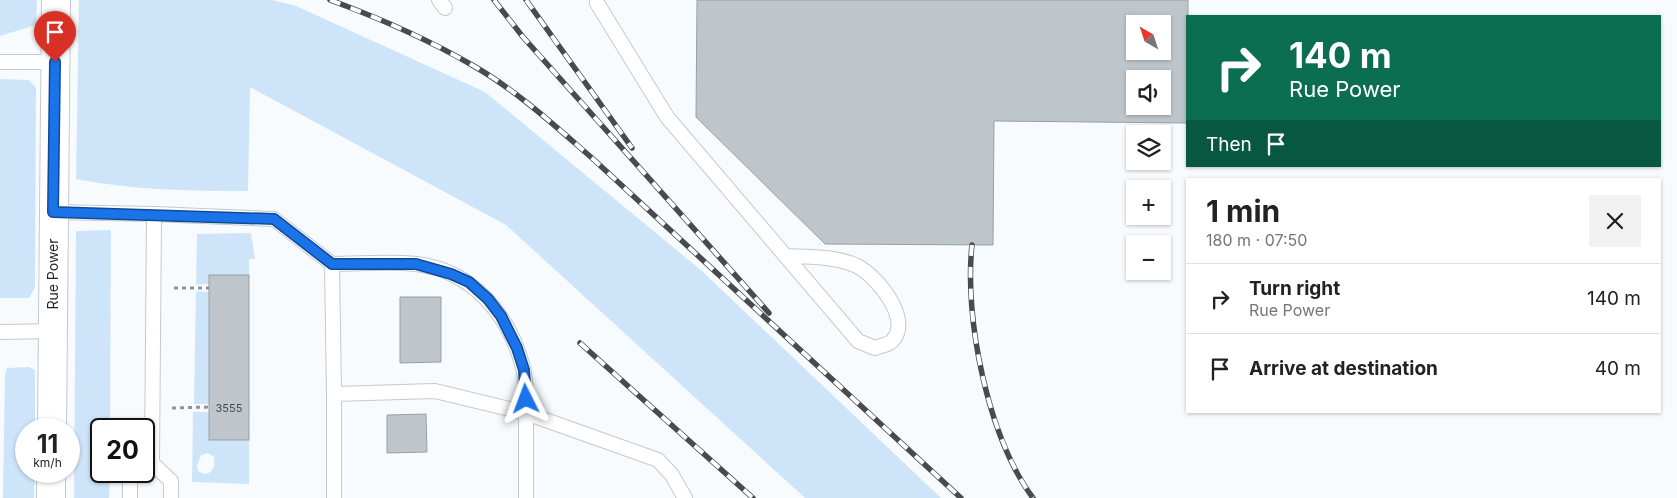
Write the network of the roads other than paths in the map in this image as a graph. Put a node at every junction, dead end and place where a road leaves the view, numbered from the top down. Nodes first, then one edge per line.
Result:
1 (56, 0) edge
2 (597, 0) edge
3 (0, 62) edge
4 (55, 62) junction
5 (53, 212) junction
6 (154, 214) junction
7 (785, 256) junction
8 (332, 264) junction
9 (52, 331) junction
10 (0, 332) edge
11 (334, 394) junction
12 (526, 413) junction
13 (52, 418) edge
14 (147, 418) edge
15 (155, 473) edge
16 (51, 483) edge
17 (130, 483) edge
18 (51, 498) edge
19 (130, 498) edge
20 (170, 498) edge
21 (334, 498) edge
22 (526, 498) edge
23 (685, 498) edge

1 - 4 street, Rue Power
2 - 7 lane
3 - 4 lane
4 - 5 street, Rue Power
5 - 6 lane
5 - 9 street, Rue Power
6 - 8 lane
6 - 14 lane
7 - 7 lane
8 - 11 lane
8 - 12 lane
9 - 10 lane
9 - 13 street, Rue Power
11 - 12 lane
11 - 21 lane
12 - 22 lane
12 - 23 lane
15 - 20 lane
16 - 18 street
17 - 19 lane

